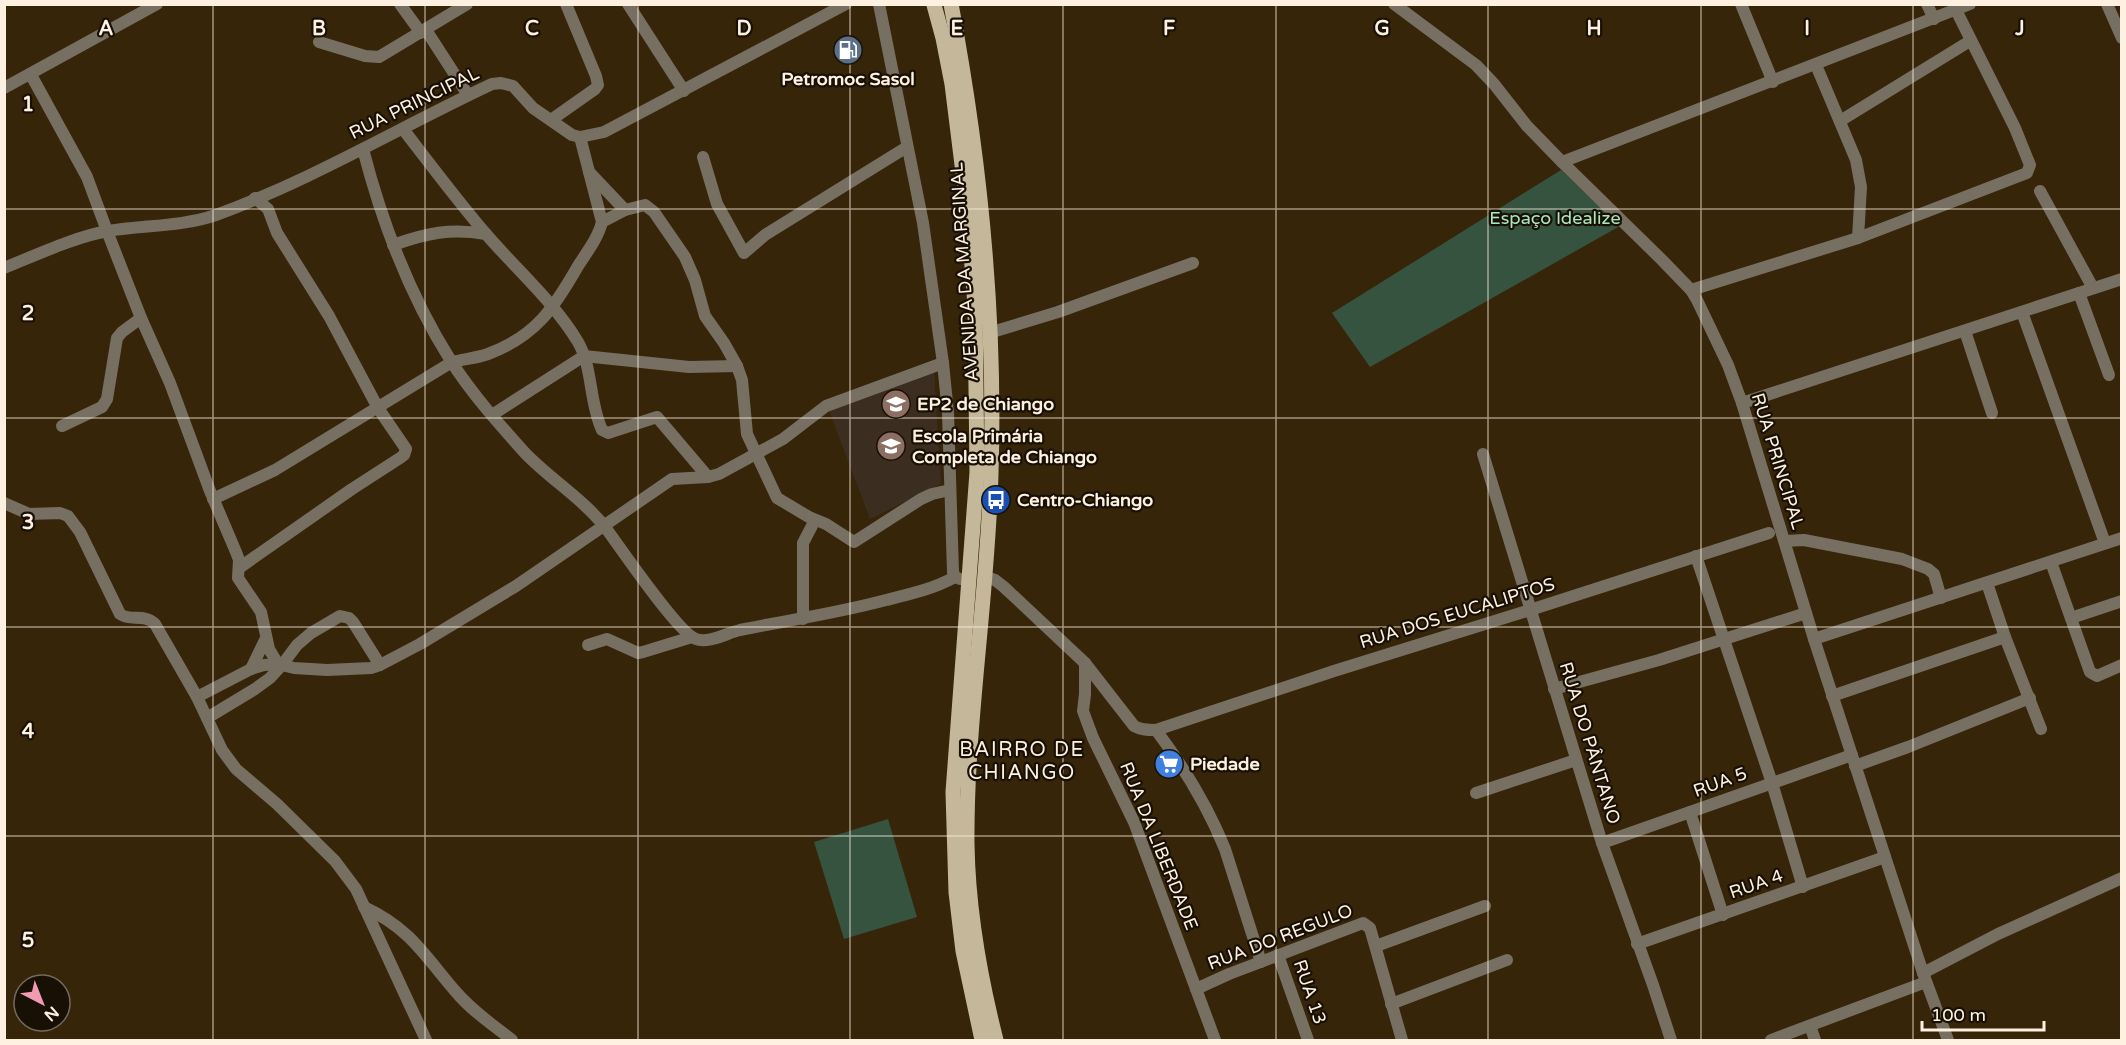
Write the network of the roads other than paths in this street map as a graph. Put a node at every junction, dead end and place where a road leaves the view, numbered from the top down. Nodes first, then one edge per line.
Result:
1 (157, 4) edge
2 (400, 4) edge
3 (467, 4) edge
4 (566, 4) edge
5 (628, 4) edge
6 (846, 4) edge
7 (879, 4) edge
8 (951, 4) edge
9 (1741, 4) edge
10 (1927, 4) edge
11 (1970, 4) edge
12 (2107, 4) edge
13 (936, 5) edge
14 (1396, 5) edge
15 (1956, 10) junction
16 (1934, 19) junction
17 (423, 32) junction
18 (2121, 38) edge
19 (1970, 41) junction
20 (319, 42) dead end
21 (1816, 65) junction
22 (31, 75) junction
23 (1773, 82) junction
24 (4, 88) edge
25 (684, 92) junction
26 (468, 95) junction
27 (551, 120) junction
28 (1840, 121) junction
29 (403, 129) junction
30 (580, 137) junction
31 (907, 147) junction
32 (363, 149) junction
33 (703, 157) dead end
34 (1562, 162) junction
35 (588, 171) junction
36 (2040, 190) dead end
37 (255, 198) junction
38 (625, 210) junction
39 (602, 222) junction
40 (107, 231) junction
41 (486, 234) junction
42 (1858, 238) junction
43 (393, 245) junction
44 (1193, 263) dead end
45 (4, 268) edge
46 (2121, 279) edge
47 (2092, 288) junction
48 (1691, 290) junction
49 (2079, 293) junction
50 (553, 308) junction
51 (2022, 312) junction
52 (141, 318) junction
53 (1965, 331) junction
54 (989, 333) junction
55 (584, 356) junction
56 (452, 362) junction
57 (943, 363) junction
58 (737, 366) junction
59 (2109, 375) dead end
60 (1742, 403) junction
61 (378, 408) junction
62 (1992, 413) dead end
63 (492, 415) junction
64 (62, 426) dead end
65 (757, 454) junction
66 (1483, 454) dead end
67 (695, 462) junction
68 (708, 477) junction
69 (672, 479) junction
70 (950, 490) junction
71 (213, 499) junction
72 (4, 503) edge
73 (1778, 519) junction
74 (816, 520) junction
75 (603, 525) junction
76 (1768, 533) junction
77 (2121, 538) edge
78 (1784, 539) junction
79 (2105, 543) junction
80 (1696, 556) junction
81 (2051, 562) junction
82 (239, 568) junction
83 (955, 577) junction
84 (978, 578) junction
85 (1987, 583) junction
86 (1941, 598) junction
87 (2121, 601) edge
88 (1530, 610) junction
89 (1806, 613) junction
90 (2071, 618) junction
91 (803, 619) junction
92 (692, 637) junction
93 (2005, 637) junction
94 (1724, 639) junction
95 (1814, 639) junction
96 (265, 640) junction
97 (588, 645) dead end
98 (1085, 663) junction
99 (280, 664) junction
100 (380, 665) junction
101 (2121, 665) edge
102 (251, 669) junction
103 (1554, 689) junction
104 (1832, 696) junction
105 (197, 697) junction
106 (2030, 698) junction
107 (207, 718) junction
108 (2041, 729) dead end
109 (1156, 730) junction
110 (1576, 760) junction
111 (1853, 761) junction
112 (1772, 783) junction
113 (1476, 793) dead end
114 (1690, 812) junction
115 (1602, 843) junction
116 (1885, 857) junction
117 (2121, 878) edge
118 (1803, 887) junction
119 (1485, 906) dead end
120 (364, 907) junction
121 (1723, 915) junction
122 (1637, 944) junction
123 (1376, 946) junction
124 (1278, 955) junction
125 (1507, 960) dead end
126 (1261, 962) junction
127 (1924, 977) junction
128 (1201, 987) junction
129 (1391, 1004) junction
130 (1810, 1026) junction
131 (426, 1041) edge
132 (512, 1041) edge
133 (982, 1041) edge
134 (996, 1041) edge
135 (1215, 1041) edge
136 (1308, 1041) edge
137 (1402, 1041) edge
138 (1671, 1041) edge
139 (1771, 1041) edge
140 (1815, 1041) edge
141 (1948, 1041) edge

1 - 22 street
2 - 17 street
3 - 17 street
4 - 27 street
5 - 25 street
6 - 25 street
7 - 31 street
8 - 54 main road, AVENIDA DA MARGINAL
9 - 23 street
10 - 16 street
11 - 15 street
12 - 18 street
13 - 84 main road, AVENIDA DA MARGINAL
14 - 34 street, RUA PRINCIPAL
15 - 16 street
15 - 19 street
16 - 21 street
17 - 20 street
17 - 26 street
19 - 28 street
19 - 42 street
21 - 23 street
21 - 28 street
22 - 24 street
22 - 40 street
23 - 34 street
25 - 30 street
26 - 27 street, RUA PRINCIPAL
26 - 29 street, RUA PRINCIPAL
27 - 30 street, RUA PRINCIPAL
28 - 42 street
29 - 32 street, RUA PRINCIPAL
29 - 41 street
30 - 35 street
31 - 33 street
31 - 57 street
32 - 37 street, RUA PRINCIPAL
32 - 43 street
34 - 48 street, RUA PRINCIPAL
35 - 38 street
35 - 39 street
36 - 47 street
37 - 40 street, RUA PRINCIPAL
37 - 61 street
38 - 39 street
38 - 58 street
39 - 50 street
40 - 45 street, RUA PRINCIPAL
40 - 52 street
41 - 43 street
41 - 50 street
42 - 48 street
43 - 56 street
44 - 54 street
46 - 47 street
47 - 49 street
48 - 60 street, RUA PRINCIPAL
49 - 51 street
49 - 59 street
50 - 55 street
50 - 56 street
51 - 53 street
51 - 79 street
52 - 64 street
52 - 71 street
53 - 60 street
53 - 62 street
54 - 84 main road, AVENIDA DA MARGINAL
55 - 58 street
55 - 63 street
55 - 67 street
56 - 61 street
56 - 63 street
57 - 65 street
57 - 70 street
58 - 65 street
60 - 73 street, RUA PRINCIPAL
61 - 71 street
61 - 82 street
63 - 75 street
65 - 68 street
65 - 74 street
66 - 88 street, RUA DO PÂNTANO
67 - 68 street
67 - 69 street
68 - 69 street
69 - 75 street
70 - 74 street
70 - 83 street
71 - 82 street
72 - 105 street
73 - 76 street
73 - 78 street, RUA PRINCIPAL
74 - 91 street
75 - 92 street
75 - 100 street
76 - 78 street
76 - 80 street, RUA DOS EUCALIPTOS
77 - 79 street
78 - 86 street
78 - 89 street, RUA PRINCIPAL
79 - 81 street
80 - 88 street, RUA DOS EUCALIPTOS
80 - 94 street
81 - 85 street
81 - 90 street
82 - 96 street
83 - 84 street
83 - 91 street
84 - 98 street
84 - 133 main road, AVENIDA DA MARGINAL
84 - 134 main road, AVENIDA DA MARGINAL
85 - 86 street
85 - 93 street
86 - 95 street
87 - 90 street
88 - 103 street, RUA DO PÂNTANO
88 - 109 street, RUA DOS EUCALIPTOS
89 - 94 street
89 - 95 street, RUA PRINCIPAL
90 - 101 street
91 - 92 street
92 - 97 street
93 - 104 street
93 - 106 street
94 - 103 street
94 - 112 street
95 - 104 street, RUA PRINCIPAL
96 - 99 street
96 - 102 street
98 - 109 street
98 - 128 street, RUA DA LIBERDADE
99 - 100 street
99 - 100 street
99 - 102 street
99 - 107 street
102 - 105 street
103 - 110 street, RUA DO PÂNTANO
104 - 111 street, RUA PRINCIPAL
105 - 107 street
106 - 108 street
106 - 111 street, RUA 5
107 - 120 street
109 - 126 street
110 - 113 street
110 - 115 street, RUA DO PÂNTANO
111 - 112 street, RUA 5
111 - 116 street, RUA PRINCIPAL
112 - 114 street, RUA 5
112 - 118 street
114 - 115 street, RUA 5
114 - 121 street
115 - 122 street, RUA DO PÂNTANO
116 - 118 street, RUA 4
116 - 127 street, RUA PRINCIPAL
117 - 127 street
118 - 121 street, RUA 4
119 - 123 street
120 - 131 street
120 - 132 street
121 - 122 street, RUA 4
122 - 138 street, RUA DO PÂNTANO
123 - 124 street, RUA DO REGULO
123 - 129 street
124 - 126 street, RUA DO REGULO
124 - 136 street, RUA 13
125 - 129 street
126 - 128 street, RUA DO REGULO
127 - 130 street
127 - 141 street, RUA PRINCIPAL
128 - 135 street, RUA DA LIBERDADE
129 - 137 street
130 - 139 street
130 - 140 street

